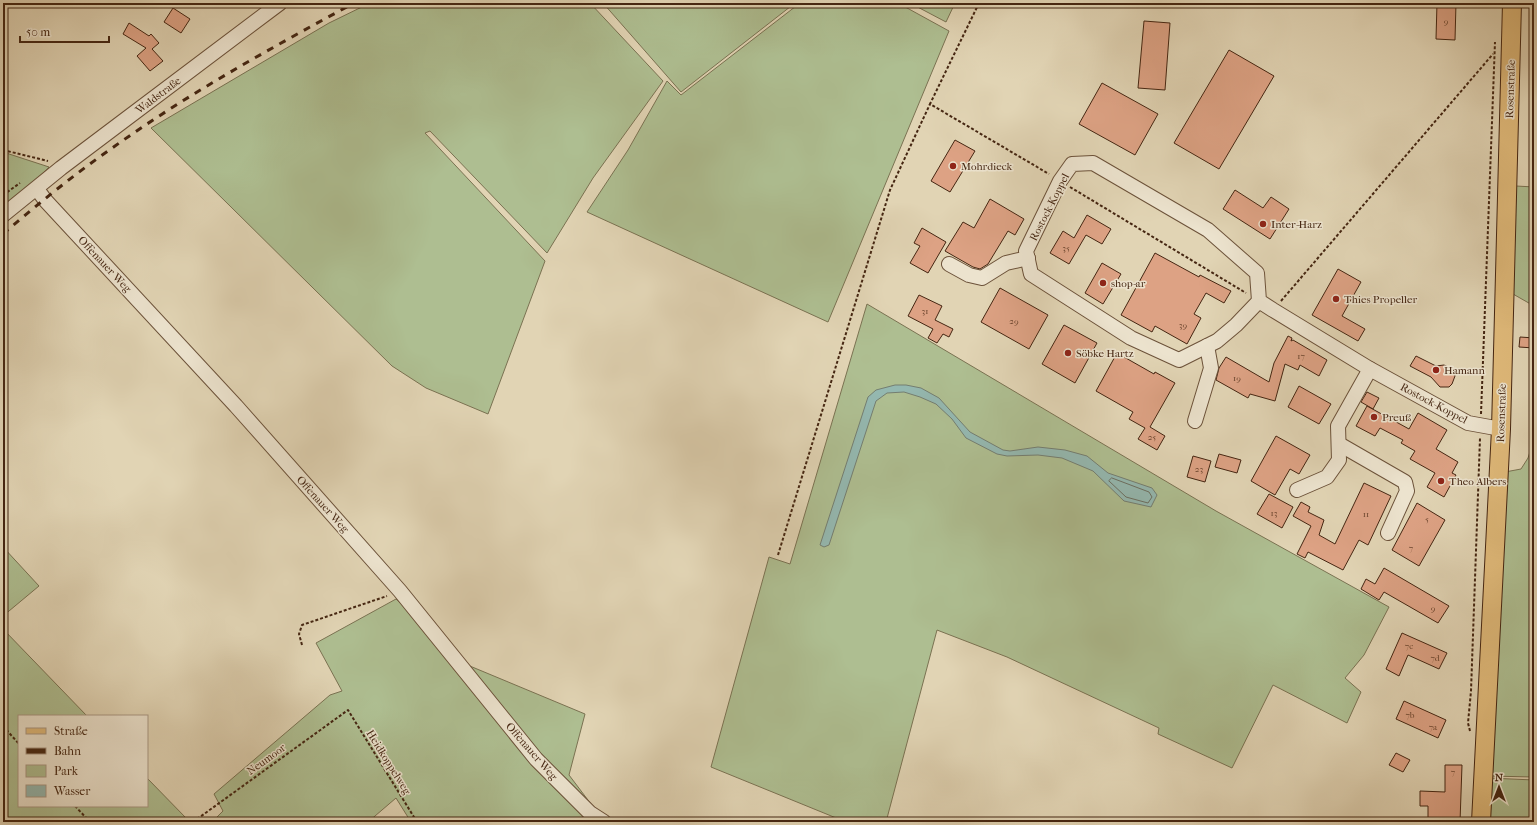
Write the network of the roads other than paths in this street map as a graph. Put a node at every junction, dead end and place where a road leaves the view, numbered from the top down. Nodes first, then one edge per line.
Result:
1 (280, 3) edge
2 (1512, 3) edge
3 (37, 188) junction
4 (3, 215) edge
5 (1028, 258) junction
6 (949, 264) dead end
7 (1259, 301) junction
8 (1208, 346) junction
9 (1370, 369) junction
10 (1195, 421) dead end
11 (1501, 429) junction
12 (1339, 444) junction
13 (1297, 490) dead end
14 (1388, 533) dead end
15 (604, 822) edge
16 (1481, 822) edge

1 - 3 street, Waldstraße
2 - 11 main road, Rosenstraße
3 - 4 street, Waldstraße
3 - 15 street, Offenauer Weg
5 - 6 street
5 - 7 street, Rostock-Koppel
5 - 8 street, Rostock-Koppel
7 - 8 street, Rostock-Koppel
7 - 9 street, Rostock-Koppel
8 - 10 street
9 - 11 street, Rostock-Koppel
9 - 12 street
11 - 16 main road, Rosenstraße
12 - 13 street
12 - 14 street

